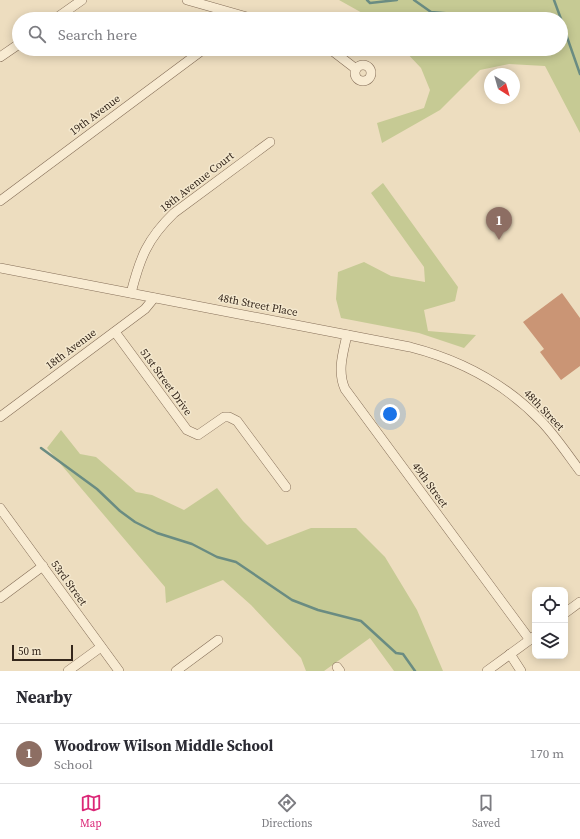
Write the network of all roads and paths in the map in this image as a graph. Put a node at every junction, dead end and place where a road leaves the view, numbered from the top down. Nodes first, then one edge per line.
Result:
1 (82, 0) edge
2 (187, 0) edge
3 (65, 12) edge
4 (214, 12) edge
5 (12, 49) edge
6 (195, 56) edge
7 (339, 56) edge
8 (0, 57) edge
9 (356, 69) dead end
10 (270, 142) dead end
11 (0, 202) edge
12 (0, 268) edge
13 (131, 293) junction
14 (154, 298) junction
15 (115, 332) junction
16 (347, 335) junction
17 (503, 388) joint
18 (0, 418) edge
19 (580, 471) edge
20 (286, 487) dead end
21 (0, 508) edge
22 (42, 566) junction
23 (0, 598) edge
24 (580, 602) edge
25 (568, 611) edge
26 (532, 638) edge
27 (218, 640) dead end
28 (101, 647) junction
29 (510, 654) junction
30 (68, 671) edge
31 (119, 671) edge
32 (176, 671) edge
33 (487, 671) edge
34 (521, 671) edge

1 - 3 street
2 - 4 street
5 - 8 street
6 - 11 street, 19th Avenue
7 - 9 street
10 - 13 street, 18th Avenue Court
12 - 13 street, 48th Street Place
13 - 14 street, 48th Street Place
14 - 15 street, 18th Avenue
14 - 16 street, 48th Street Place
15 - 18 street, 18th Avenue
15 - 20 street, 51st Street Drive
16 - 17 street, 48th Street Place
16 - 26 street, 49th Street
17 - 19 street, 48th Street
21 - 22 street, 53rd Street
22 - 23 street
22 - 28 street, 53rd Street
24 - 25 street
26 - 29 street
27 - 32 street
28 - 30 street
28 - 31 street, 53rd Street
29 - 33 street
29 - 34 street

